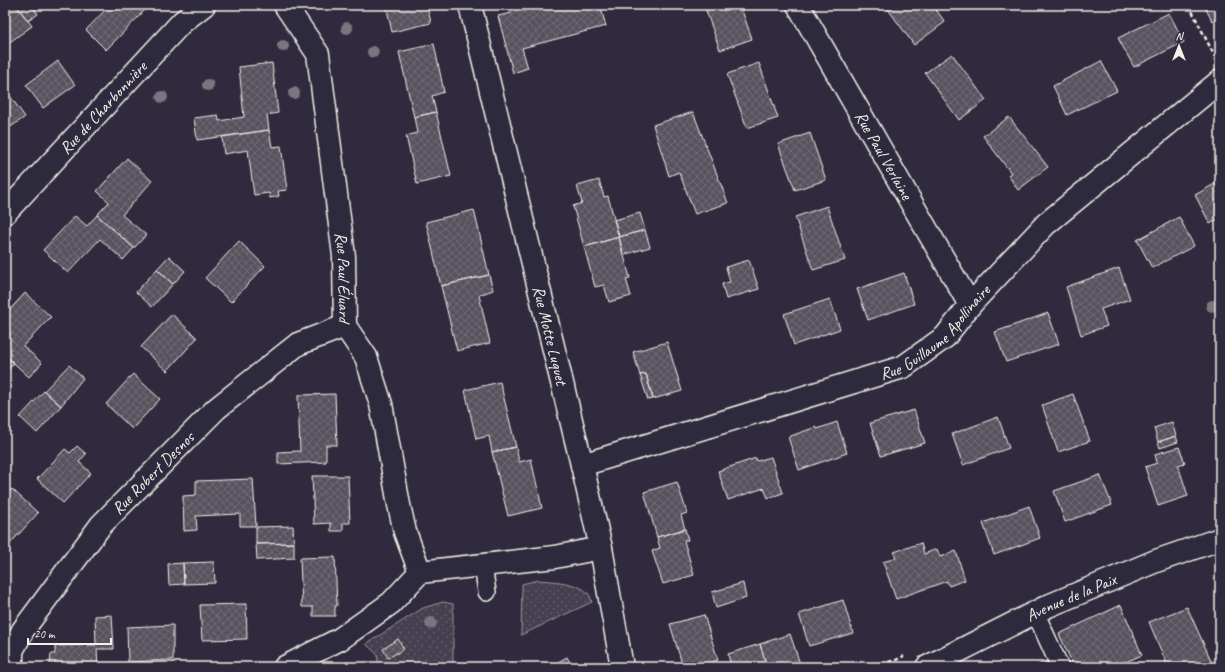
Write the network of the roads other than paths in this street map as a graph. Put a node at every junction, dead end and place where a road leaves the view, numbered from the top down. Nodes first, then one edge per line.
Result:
1 (204, 5) edge
2 (285, 5) edge
3 (470, 5) edge
4 (798, 5) edge
5 (1220, 81) edge
6 (5, 213) edge
7 (970, 305) junction
8 (345, 326) junction
9 (582, 465) junction
10 (1220, 539) edge
11 (601, 548) junction
12 (483, 565) junction
13 (420, 572) junction
14 (486, 592) dead end
15 (1034, 613) junction
16 (12, 667) edge
17 (285, 667) edge
18 (622, 667) edge
19 (927, 667) edge
20 (1060, 667) edge

1 - 6 street, Rue de Charbonnière
2 - 8 street, Rue Paul Éluard
3 - 9 street, Rue Motte Luquet
4 - 7 street, Rue Paul Verlaine
5 - 7 street, Rue Guillaume Apollinaire
7 - 9 street, Rue Guillaume Apollinaire
8 - 13 street, Rue Paul Éluard
8 - 16 street, Rue Robert Desnos
9 - 11 street, Rue Motte Luquet
10 - 15 street, Avenue de la Paix
11 - 12 street
11 - 18 street, Rue Motte Luquet
12 - 13 street
12 - 14 lane
13 - 17 street
15 - 19 street, Avenue de la Paix
15 - 20 lane

